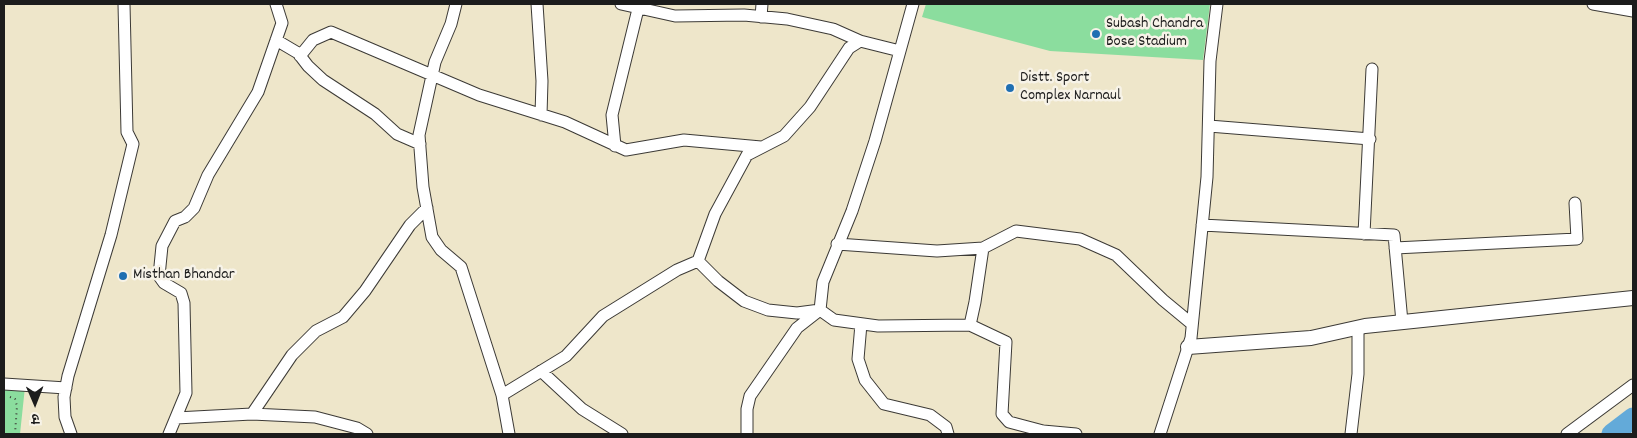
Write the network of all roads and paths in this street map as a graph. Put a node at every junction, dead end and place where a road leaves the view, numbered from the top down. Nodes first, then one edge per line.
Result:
1 (124, 4) edge
2 (276, 4) edge
3 (456, 4) edge
4 (537, 4) edge
5 (621, 4) edge
6 (762, 4) edge
7 (914, 4) edge
8 (1217, 4) edge
9 (1593, 4) edge
10 (638, 9) junction
11 (1633, 11) edge
12 (761, 17) junction
13 (276, 40) junction
14 (860, 41) junction
15 (900, 51) junction
16 (300, 56) junction
17 (1372, 69) dead end
18 (432, 74) junction
19 (541, 115) junction
20 (1209, 126) junction
21 (1370, 139) junction
22 (420, 144) junction
23 (615, 146) junction
24 (761, 147) junction
25 (1575, 203) dead end
26 (427, 208) junction
27 (1202, 226) junction
28 (1364, 234) junction
29 (837, 244) junction
30 (983, 248) junction
31 (1395, 248) junction
32 (698, 260) junction
33 (1633, 298) edge
34 (820, 310) junction
35 (1402, 322) junction
36 (861, 324) junction
37 (1192, 324) junction
38 (970, 325) junction
39 (1358, 328) junction
40 (1188, 347) junction
41 (541, 371) junction
42 (4, 384) edge
43 (1633, 385) edge
44 (66, 388) junction
45 (502, 395) junction
46 (4, 396) edge
47 (252, 414) junction
48 (176, 418) junction
49 (15, 434) edge
50 (71, 434) edge
51 (169, 434) edge
52 (367, 434) edge
53 (509, 434) edge
54 (622, 434) edge
55 (747, 434) edge
56 (948, 434) edge
57 (1076, 434) edge
58 (1160, 434) edge
59 (1351, 434) edge
60 (1567, 434) edge

1 - 44 street
2 - 13 street
3 - 18 street
4 - 19 street
5 - 10 street
6 - 12 street
7 - 15 street
8 - 20 street
9 - 11 street
10 - 12 street
10 - 23 street
12 - 14 street
13 - 16 street
13 - 48 street
14 - 15 street
14 - 24 street
15 - 29 street
16 - 18 street
16 - 22 street
17 - 21 street
18 - 19 street
18 - 22 street
19 - 23 street
20 - 21 street
20 - 27 street
21 - 28 street
22 - 26 street
23 - 24 street
24 - 32 street
25 - 31 street
26 - 45 street
26 - 47 street
27 - 28 street
27 - 37 street
28 - 31 street
29 - 30 street
29 - 34 street
30 - 37 street
30 - 38 street
31 - 35 street
32 - 34 street
32 - 41 street
33 - 35 street
34 - 36 street
34 - 55 street
35 - 39 street
36 - 38 street
36 - 56 street
37 - 40 street
38 - 57 street
39 - 40 street
39 - 59 street
40 - 58 street
41 - 45 street
41 - 54 street
42 - 44 street
43 - 60 street
44 - 50 street
45 - 53 street
46 - 49 path
47 - 48 street
47 - 52 street
48 - 51 street

